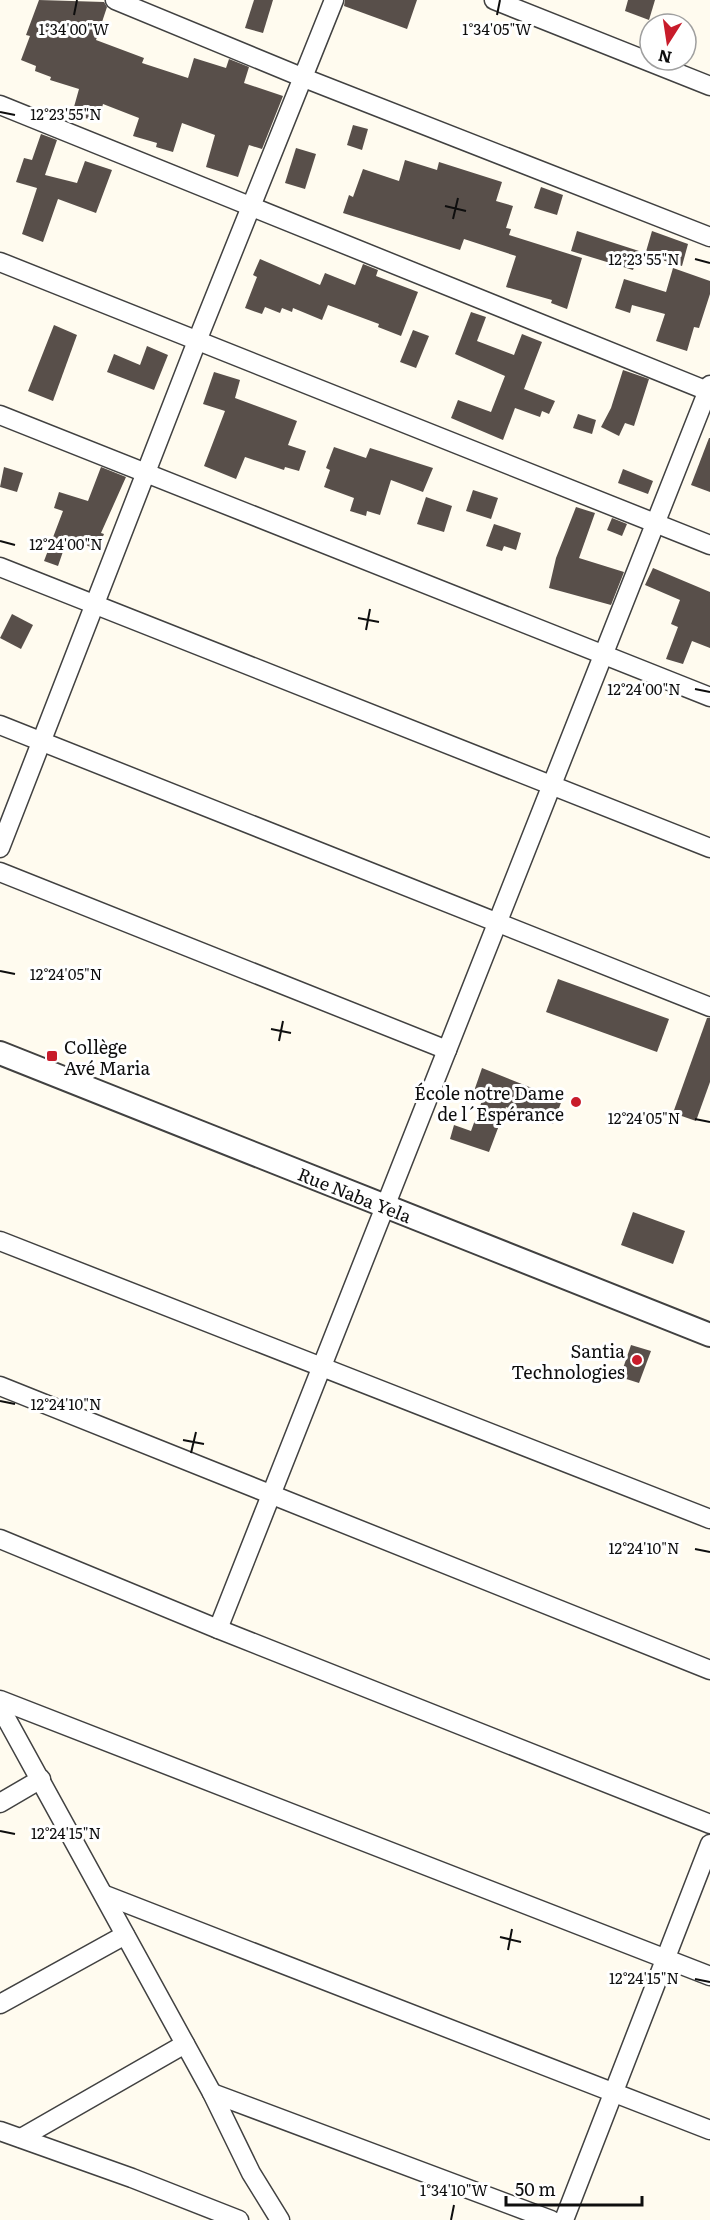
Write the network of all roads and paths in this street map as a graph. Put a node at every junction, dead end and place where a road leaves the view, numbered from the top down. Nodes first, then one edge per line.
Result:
1 (115, 0) edge
2 (334, 0) edge
3 (494, 0) edge
4 (303, 78) junction
5 (710, 86) edge
6 (0, 105) edge
7 (251, 208) junction
8 (710, 237) edge
9 (0, 261) edge
10 (197, 341) junction
11 (709, 389) edge
12 (0, 415) edge
13 (146, 473) junction
14 (654, 523) junction
15 (710, 545) edge
16 (0, 567) edge
17 (94, 604) junction
18 (603, 654) junction
19 (710, 697) edge
20 (0, 725) edge
21 (41, 741) junction
22 (552, 786) junction
23 (0, 848) edge
24 (710, 848) edge
25 (0, 872) edge
26 (498, 922) junction
27 (710, 1007) edge
28 (447, 1050) junction
29 (0, 1053) edge
30 (386, 1206) junction
31 (0, 1241) edge
32 (710, 1335) edge
33 (322, 1366) junction
34 (0, 1386) edge
35 (271, 1496) junction
36 (710, 1519) edge
37 (0, 1539) edge
38 (218, 1629) junction
39 (710, 1670) edge
40 (0, 1700) edge
41 (0, 1707) edge
42 (41, 1779) junction
43 (0, 1803) edge
44 (710, 1824) edge
45 (710, 1844) edge
46 (105, 1895) junction
47 (125, 1935) junction
48 (665, 1958) junction
49 (710, 1976) edge
50 (0, 2004) edge
51 (185, 2044) junction
52 (613, 2091) junction
53 (212, 2093) junction
54 (710, 2130) edge
55 (0, 2132) edge
56 (21, 2138) junction
57 (239, 2220) edge
58 (280, 2220) edge
59 (551, 2220) edge
60 (564, 2220) edge

1 - 4 street
2 - 4 street
3 - 5 street
4 - 7 street
4 - 8 street
6 - 7 street
7 - 10 street
7 - 11 street
9 - 10 street
10 - 13 street
10 - 14 street
11 - 14 street
12 - 13 street
13 - 17 street
13 - 18 street
14 - 15 street
14 - 18 street
16 - 17 street
17 - 21 street
17 - 22 street
18 - 19 street
18 - 22 street
20 - 21 street
21 - 23 street
21 - 26 street
22 - 24 street
22 - 26 street
25 - 28 street
26 - 27 street
26 - 28 street
28 - 30 street
29 - 30 street, Rue Naba Yela
30 - 32 street, Rue Naba Yela
30 - 33 street
31 - 33 street
33 - 35 street
33 - 36 street
34 - 35 street
35 - 38 street
35 - 39 street
37 - 38 street
38 - 44 street
40 - 48 street
41 - 42 street
42 - 43 street
42 - 46 street
45 - 48 street
46 - 47 street
46 - 52 street
47 - 50 street
47 - 51 street
48 - 49 street
48 - 52 street
51 - 53 street
51 - 56 street
52 - 54 street
52 - 60 street
53 - 58 street
53 - 59 street
55 - 56 street
56 - 57 street

